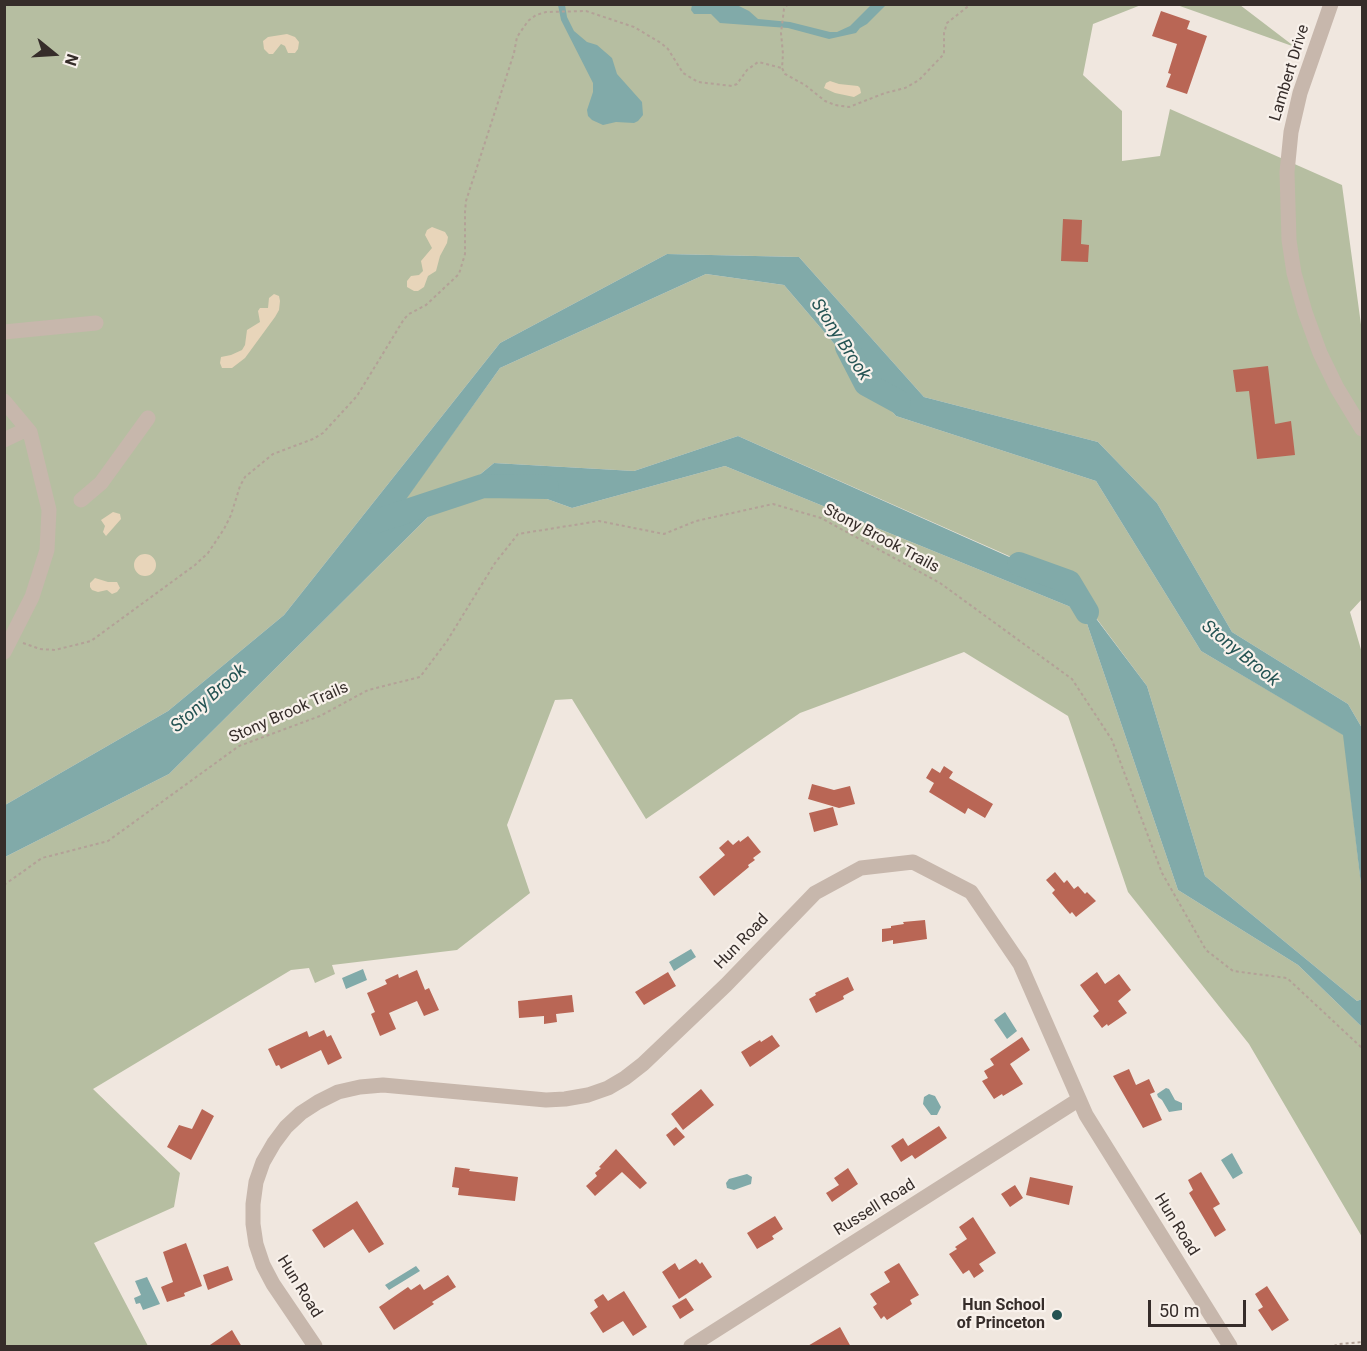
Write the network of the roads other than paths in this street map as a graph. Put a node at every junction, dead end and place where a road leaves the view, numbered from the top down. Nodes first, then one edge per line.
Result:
1 (1331, 4) edge
2 (96, 323) dead end
3 (4, 332) edge
4 (4, 401) edge
5 (148, 418) dead end
6 (27, 429) junction
7 (1362, 429) edge
8 (4, 440) edge
9 (81, 500) dead end
10 (4, 652) edge
11 (1078, 1100) junction
12 (315, 1347) edge
13 (691, 1347) edge
14 (1230, 1347) edge

1 - 7 street, Lambert Drive
2 - 3 street
4 - 6 street
5 - 9 street
6 - 8 street
6 - 10 street
11 - 12 street, Hun Road
11 - 13 street, Russell Road
11 - 14 street, Hun Road

